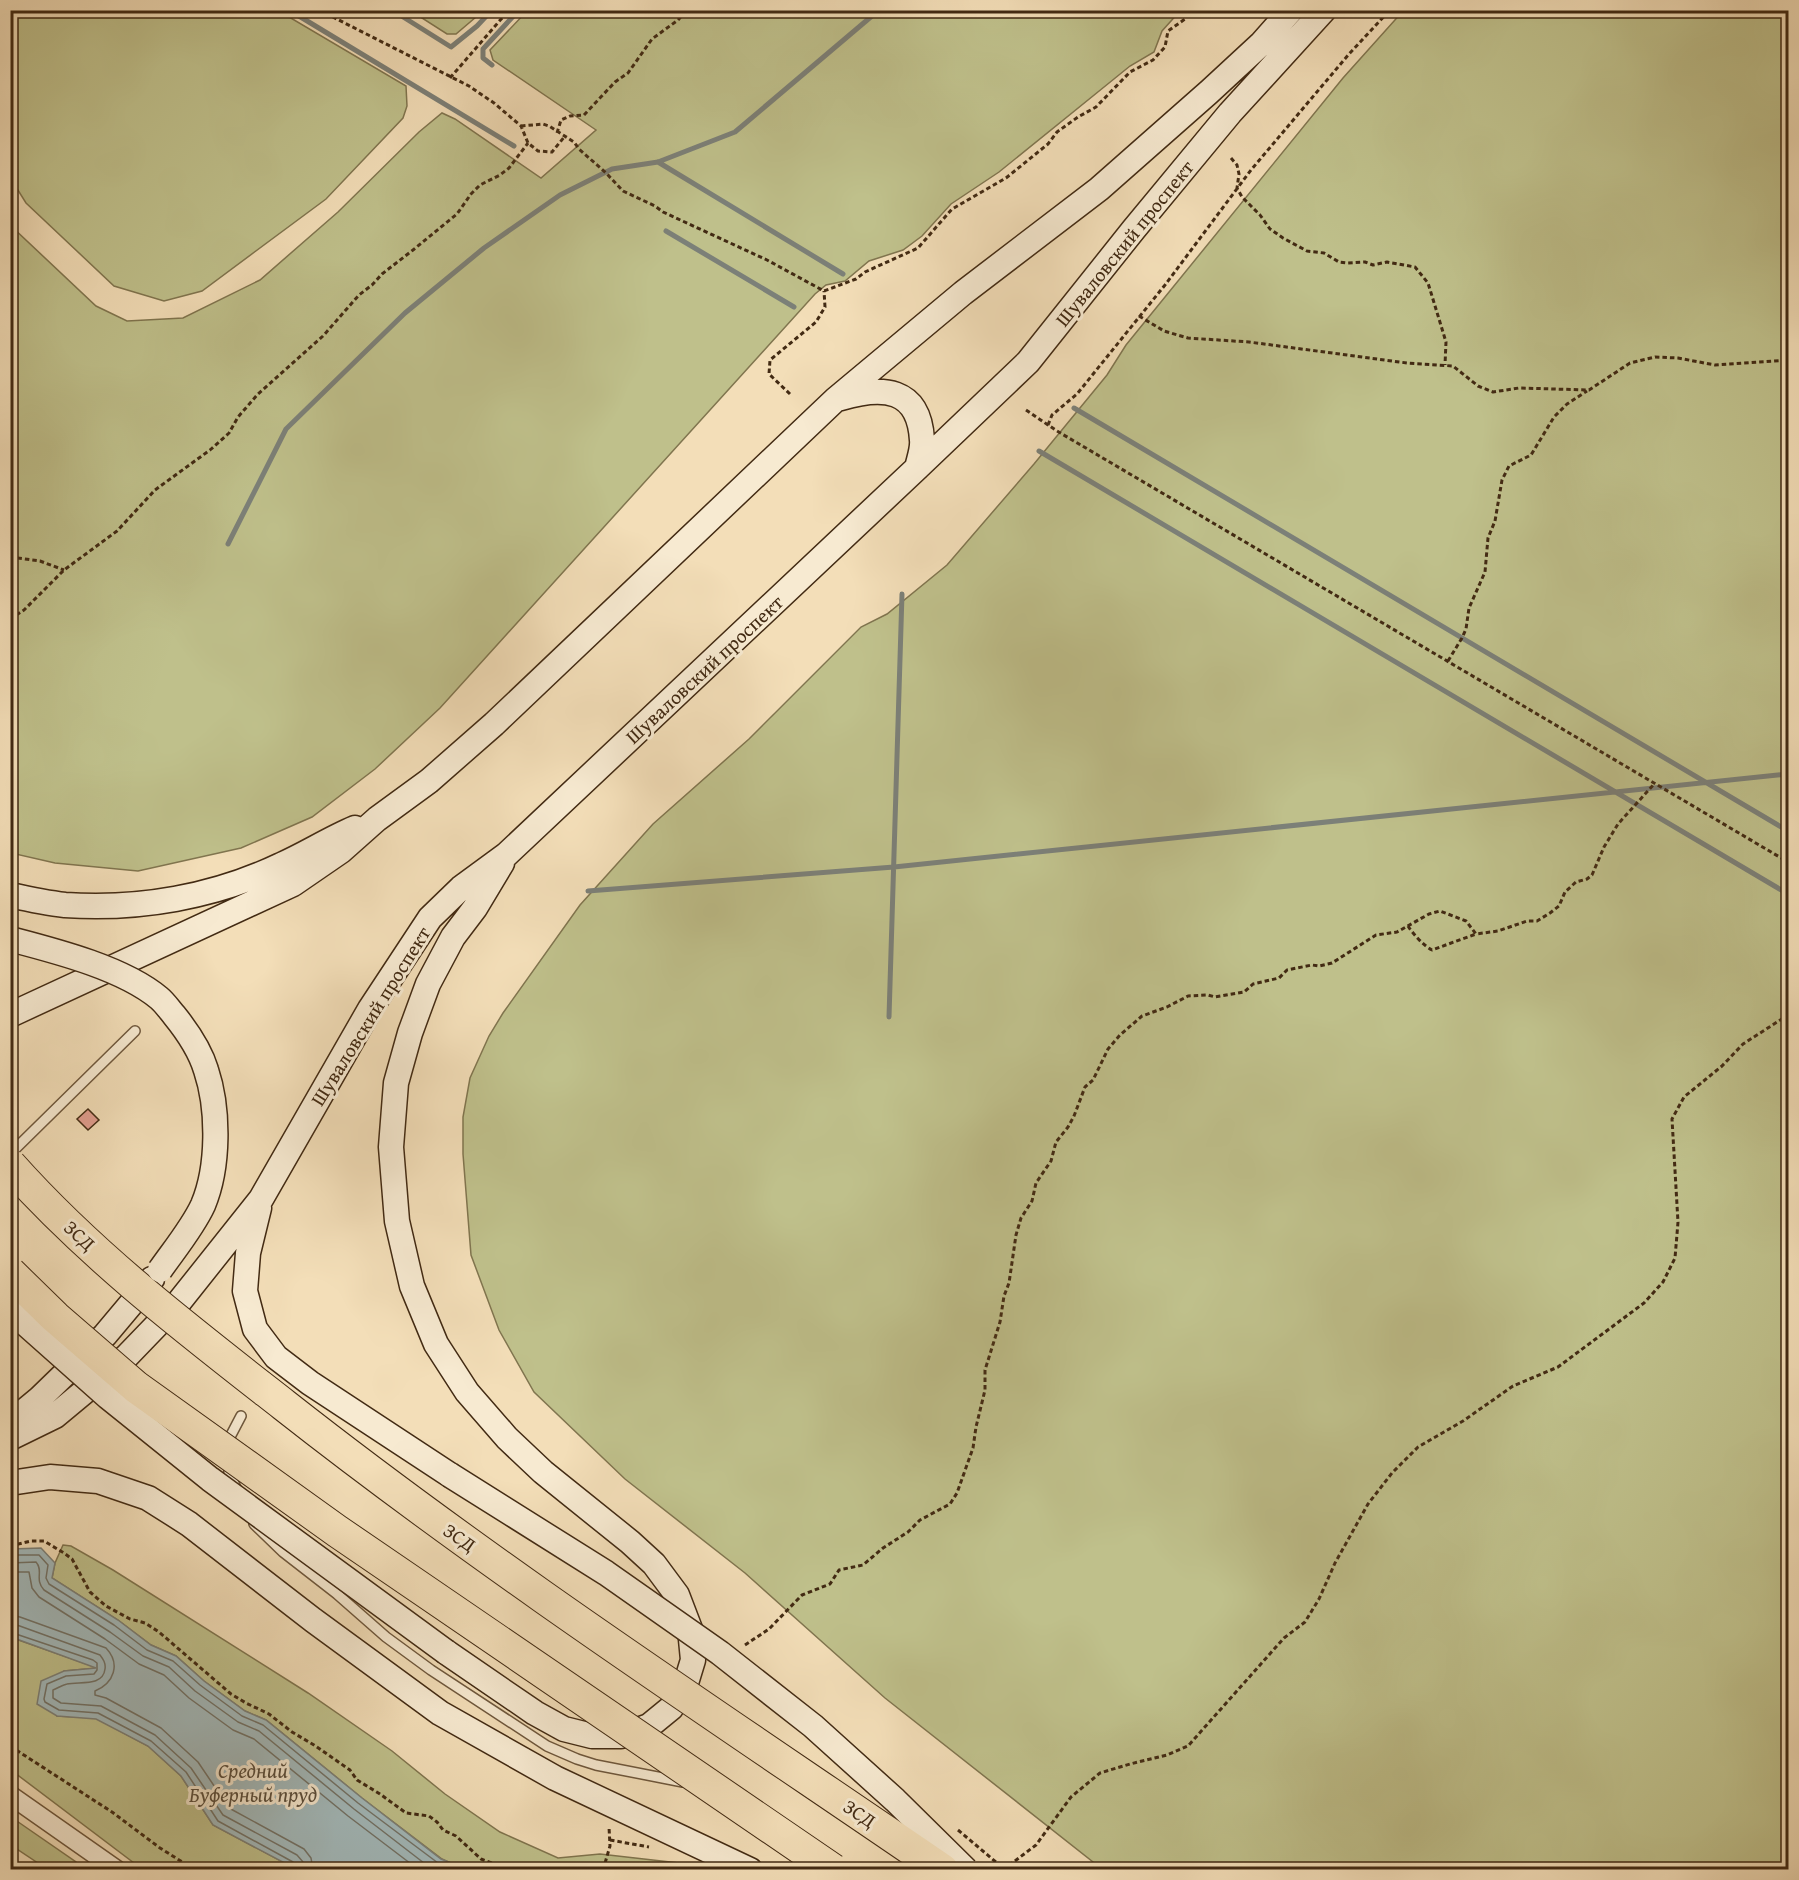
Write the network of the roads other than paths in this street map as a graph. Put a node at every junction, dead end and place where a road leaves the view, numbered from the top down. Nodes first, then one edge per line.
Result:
1 (1291, 10) edge
2 (1324, 10) edge
3 (836, 399) junction
4 (917, 468) junction
5 (376, 819) junction
6 (506, 855) junction
7 (10, 896) edge
8 (10, 939) edge
9 (10, 1014) edge
10 (135, 1031) dead end
11 (10, 1154) edge
12 (10, 1165) edge
13 (261, 1199) junction
14 (10, 1274) edge
15 (10, 1310) edge
16 (242, 1416) dead end
17 (10, 1423) edge
18 (10, 1438) edge
19 (10, 1483) edge
20 (683, 1782) dead end
21 (10, 1795) edge
22 (94, 1863) edge
23 (117, 1869) edge
24 (750, 1869) edge
25 (833, 1869) edge
26 (942, 1869) edge
27 (966, 1869) edge

1 - 3 main road, Шуваловский проспект
2 - 4 main road, Шуваловский проспект
3 - 4 main road, Шуваловский проспект
3 - 5 main road, Шуваловский проспект
4 - 6 main road, Шуваловский проспект
5 - 7 main road
5 - 9 main road, Шуваловский проспект
6 - 13 main road, Шуваловский проспект
6 - 15 main road, bridge
8 - 17 main road, bridge
10 - 11 lane
12 - 26 highway, ЗСД, bridge
13 - 18 main road, Шуваловский проспект
13 - 27 main road, bridge
14 - 25 highway, bridge
16 - 20 lane
19 - 24 main road
21 - 22 street
22 - 23 street

